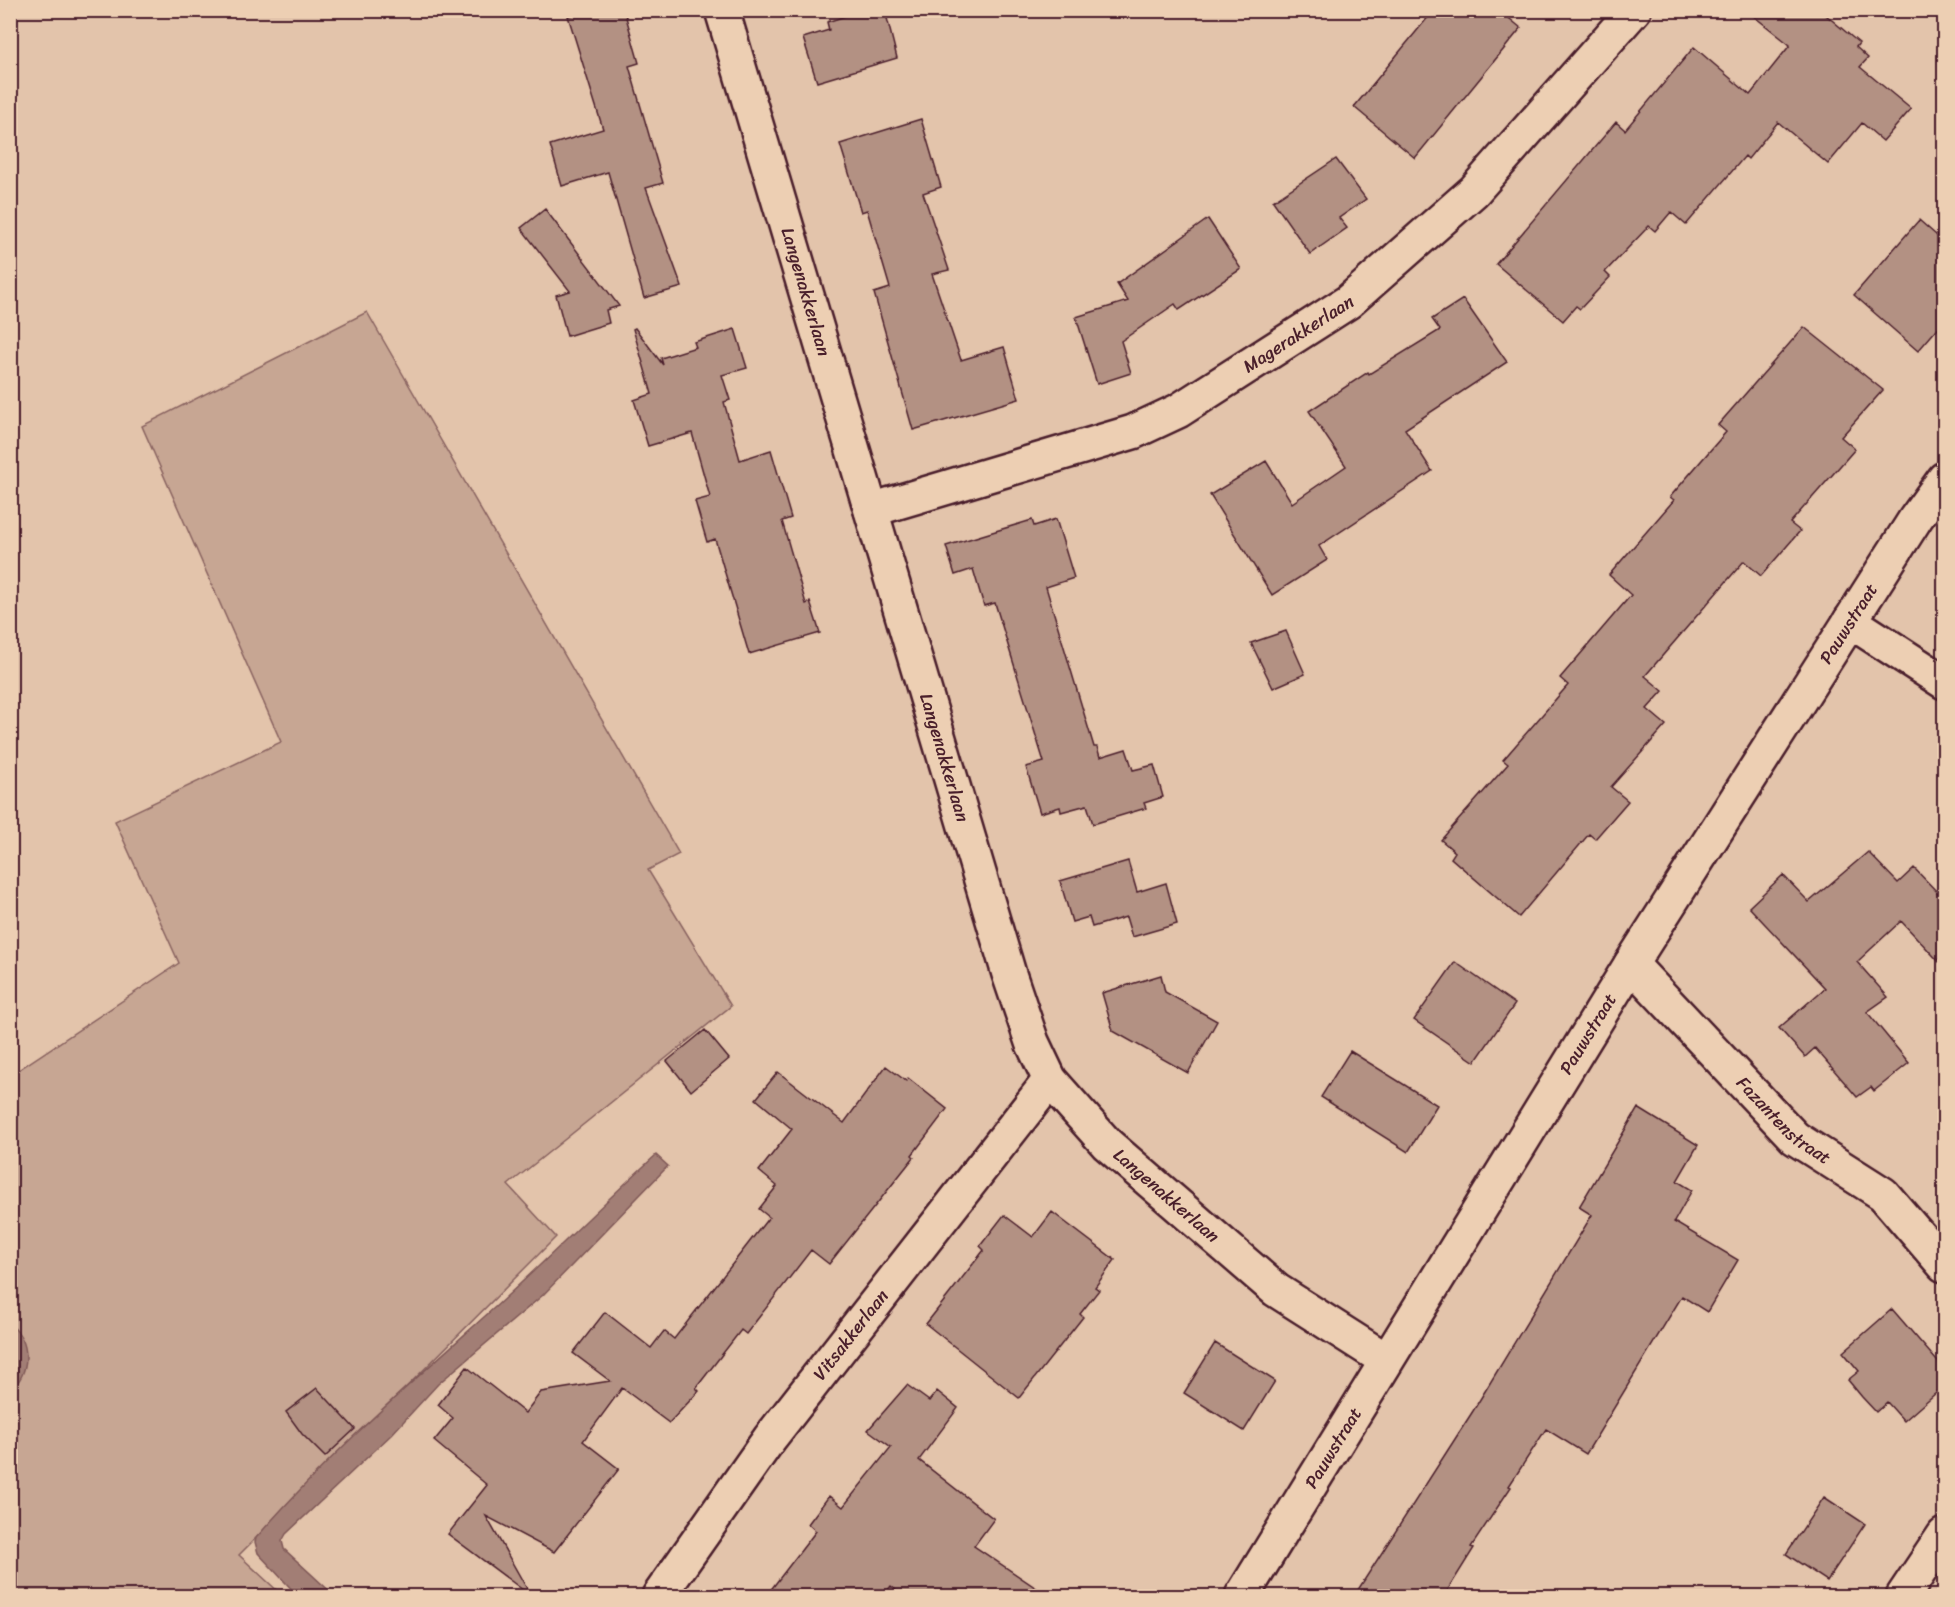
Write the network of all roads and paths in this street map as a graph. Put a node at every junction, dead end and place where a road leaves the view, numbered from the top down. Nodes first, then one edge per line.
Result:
1 (722, 10) edge
2 (1634, 10) edge
3 (1944, 479) edge
4 (871, 510) junction
5 (1850, 621) junction
6 (1944, 682) edge
7 (1631, 964) junction
8 (1050, 1080) junction
9 (1944, 1265) edge
10 (1386, 1360) junction
11 (1944, 1535) edge
12 (659, 1596) edge
13 (1242, 1596) edge
14 (1903, 1596) edge

1 - 4 street, Langenakkerlaan
2 - 4 street, Magerakkerlaan
3 - 5 street, Pauwstraat
4 - 8 street, Langenakkerlaan
5 - 6 street
5 - 7 street, Pauwstraat
7 - 9 street, Fazantenstraat
7 - 10 street, Pauwstraat
8 - 10 street, Langenakkerlaan
8 - 12 street, Vitsakkerlaan
10 - 13 street, Pauwstraat
11 - 14 street

